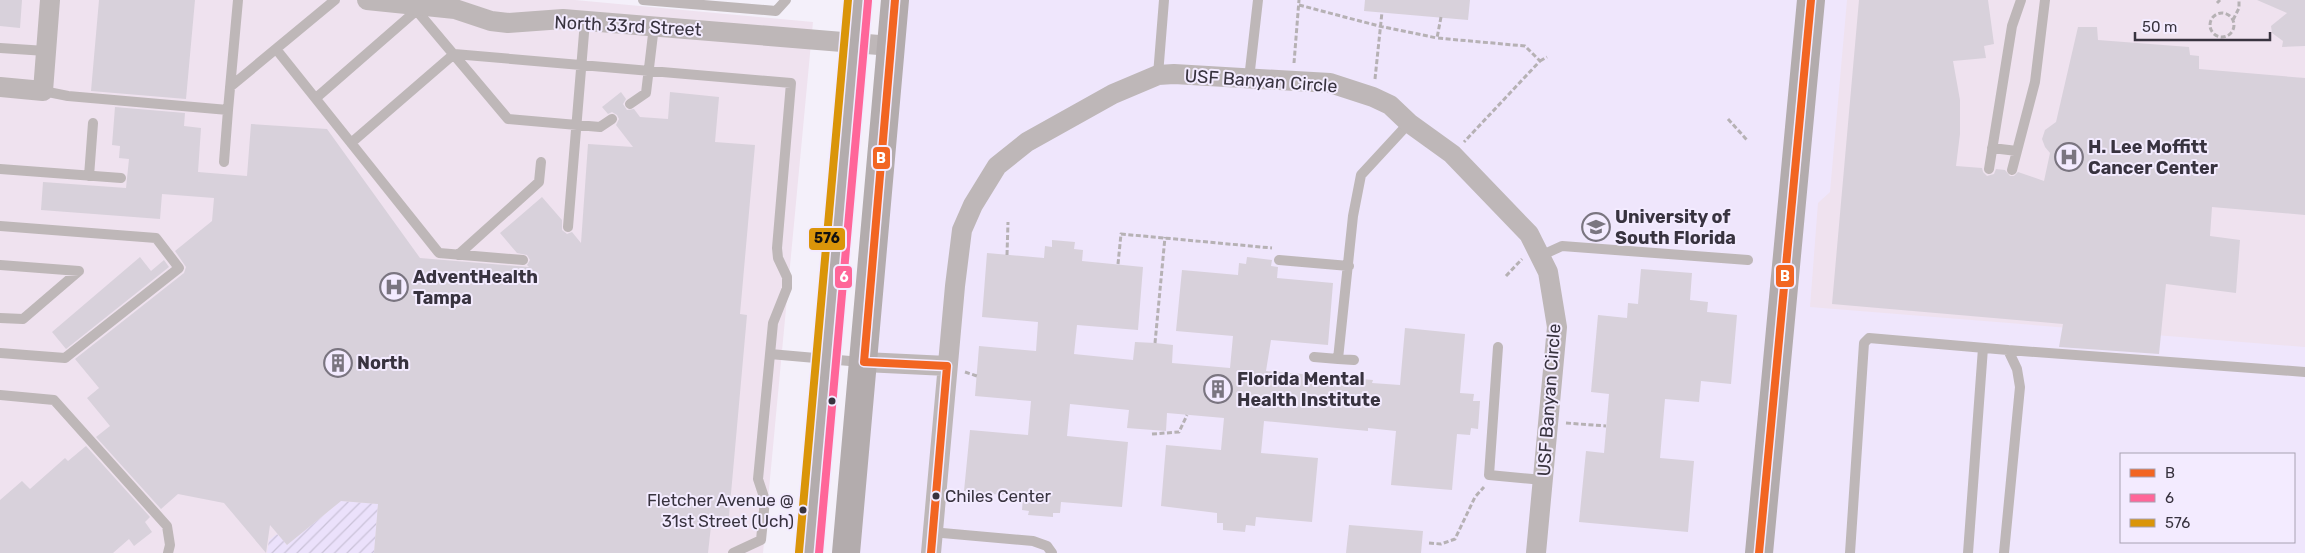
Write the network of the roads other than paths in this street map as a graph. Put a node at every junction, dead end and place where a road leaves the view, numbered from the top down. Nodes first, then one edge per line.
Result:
1 (50, 0) edge
2 (238, 0) edge
3 (335, 0) edge
4 (367, 0) edge
5 (643, 0) edge
6 (786, 0) edge
7 (858, 0) edge
8 (896, 0) edge
9 (1164, 0) edge
10 (1258, 0) edge
11 (1811, 0) edge
12 (2022, 0) edge
13 (2045, 0) edge
14 (414, 8) junction
15 (585, 20) junction
16 (654, 26) junction
17 (854, 43) junction
18 (891, 46) junction
19 (0, 48) edge
20 (276, 49) junction
21 (46, 51) junction
22 (454, 54) junction
23 (581, 65) junction
24 (648, 71) junction
25 (1158, 75) junction
26 (1249, 79) junction
27 (230, 87) junction
28 (0, 88) edge
29 (43, 91) junction
30 (316, 98) junction
31 (630, 104) dead end
32 (228, 110) junction
33 (612, 119) dead end
34 (1409, 122) junction
35 (93, 123) dead end
36 (576, 125) junction
37 (351, 143) junction
38 (1992, 148) junction
39 (2017, 151) junction
40 (224, 162) dead end
41 (541, 162) dead end
42 (0, 169) edge
43 (1989, 169) dead end
44 (2012, 170) dead end
45 (89, 176) junction
46 (121, 178) dead end
47 (0, 226) edge
48 (568, 227) dead end
49 (458, 255) junction
50 (1533, 256) junction
51 (523, 260) dead end
52 (1279, 260) dead end
53 (1748, 260) dead end
54 (0, 265) edge
55 (1349, 266) junction
56 (0, 318) edge
57 (1498, 348) dead end
58 (1983, 348) junction
59 (2008, 350) junction
60 (0, 353) edge
61 (770, 354) junction
62 (1314, 357) dead end
63 (826, 359) junction
64 (1338, 359) junction
65 (1354, 360) dead end
66 (864, 362) junction
67 (947, 366) junction
68 (2305, 372) edge
69 (0, 395) edge
70 (1543, 480) junction
71 (932, 532) junction
72 (1763, 547) edge
73 (168, 553) edge
74 (733, 553) edge
75 (809, 553) edge
76 (846, 553) edge
77 (931, 553) edge
78 (1052, 553) edge
79 (1536, 553) edge
80 (1850, 553) edge
81 (1968, 553) edge
82 (2004, 553) edge

1 - 21 street
2 - 27 lane
3 - 20 lane
4 - 14 street, North 33rd Street
5 - 6 lane
7 - 17 main road
8 - 18 main road
9 - 25 lane
10 - 26 lane
11 - 72 main road
12 - 38 lane
13 - 39 lane
14 - 15 street, North 33rd Street
14 - 22 lane
14 - 30 lane
15 - 16 street, North 33rd Street
15 - 23 lane
16 - 17 street, North 33rd Street
16 - 24 lane
17 - 18 street, North 33rd Street
17 - 63 main road
18 - 66 main road
19 - 21 lane
20 - 27 lane
20 - 30 lane
21 - 29 street
22 - 23 lane
22 - 36 lane
22 - 37 lane
23 - 24 lane
23 - 36 lane
24 - 31 lane
24 - 61 lane
25 - 26 street, USF Banyan Circle
25 - 67 street, USF Banyan Circle
26 - 34 street, USF Banyan Circle
27 - 32 lane
28 - 29 street
29 - 32 lane
30 - 37 lane
32 - 40 lane
33 - 36 lane
34 - 50 street, USF Banyan Circle
34 - 55 lane
35 - 45 lane
36 - 48 lane
37 - 49 lane
38 - 39 lane
38 - 43 lane
39 - 44 lane
41 - 49 lane
42 - 45 lane
45 - 46 lane
47 - 60 lane
49 - 51 lane
50 - 53 lane
50 - 70 street, USF Banyan Circle
52 - 55 lane
54 - 56 lane
55 - 64 lane
57 - 70 lane
58 - 59 lane
58 - 80 lane
58 - 81 lane
59 - 68 lane
59 - 82 lane
61 - 63 lane
61 - 74 lane
62 - 64 lane
63 - 66 lane
63 - 75 main road
64 - 65 lane
66 - 67 street
66 - 76 main road
67 - 71 street, USF Banyan Circle
69 - 73 lane
70 - 79 street, USF Banyan Circle
71 - 77 street, USF Banyan Circle
71 - 78 lane

